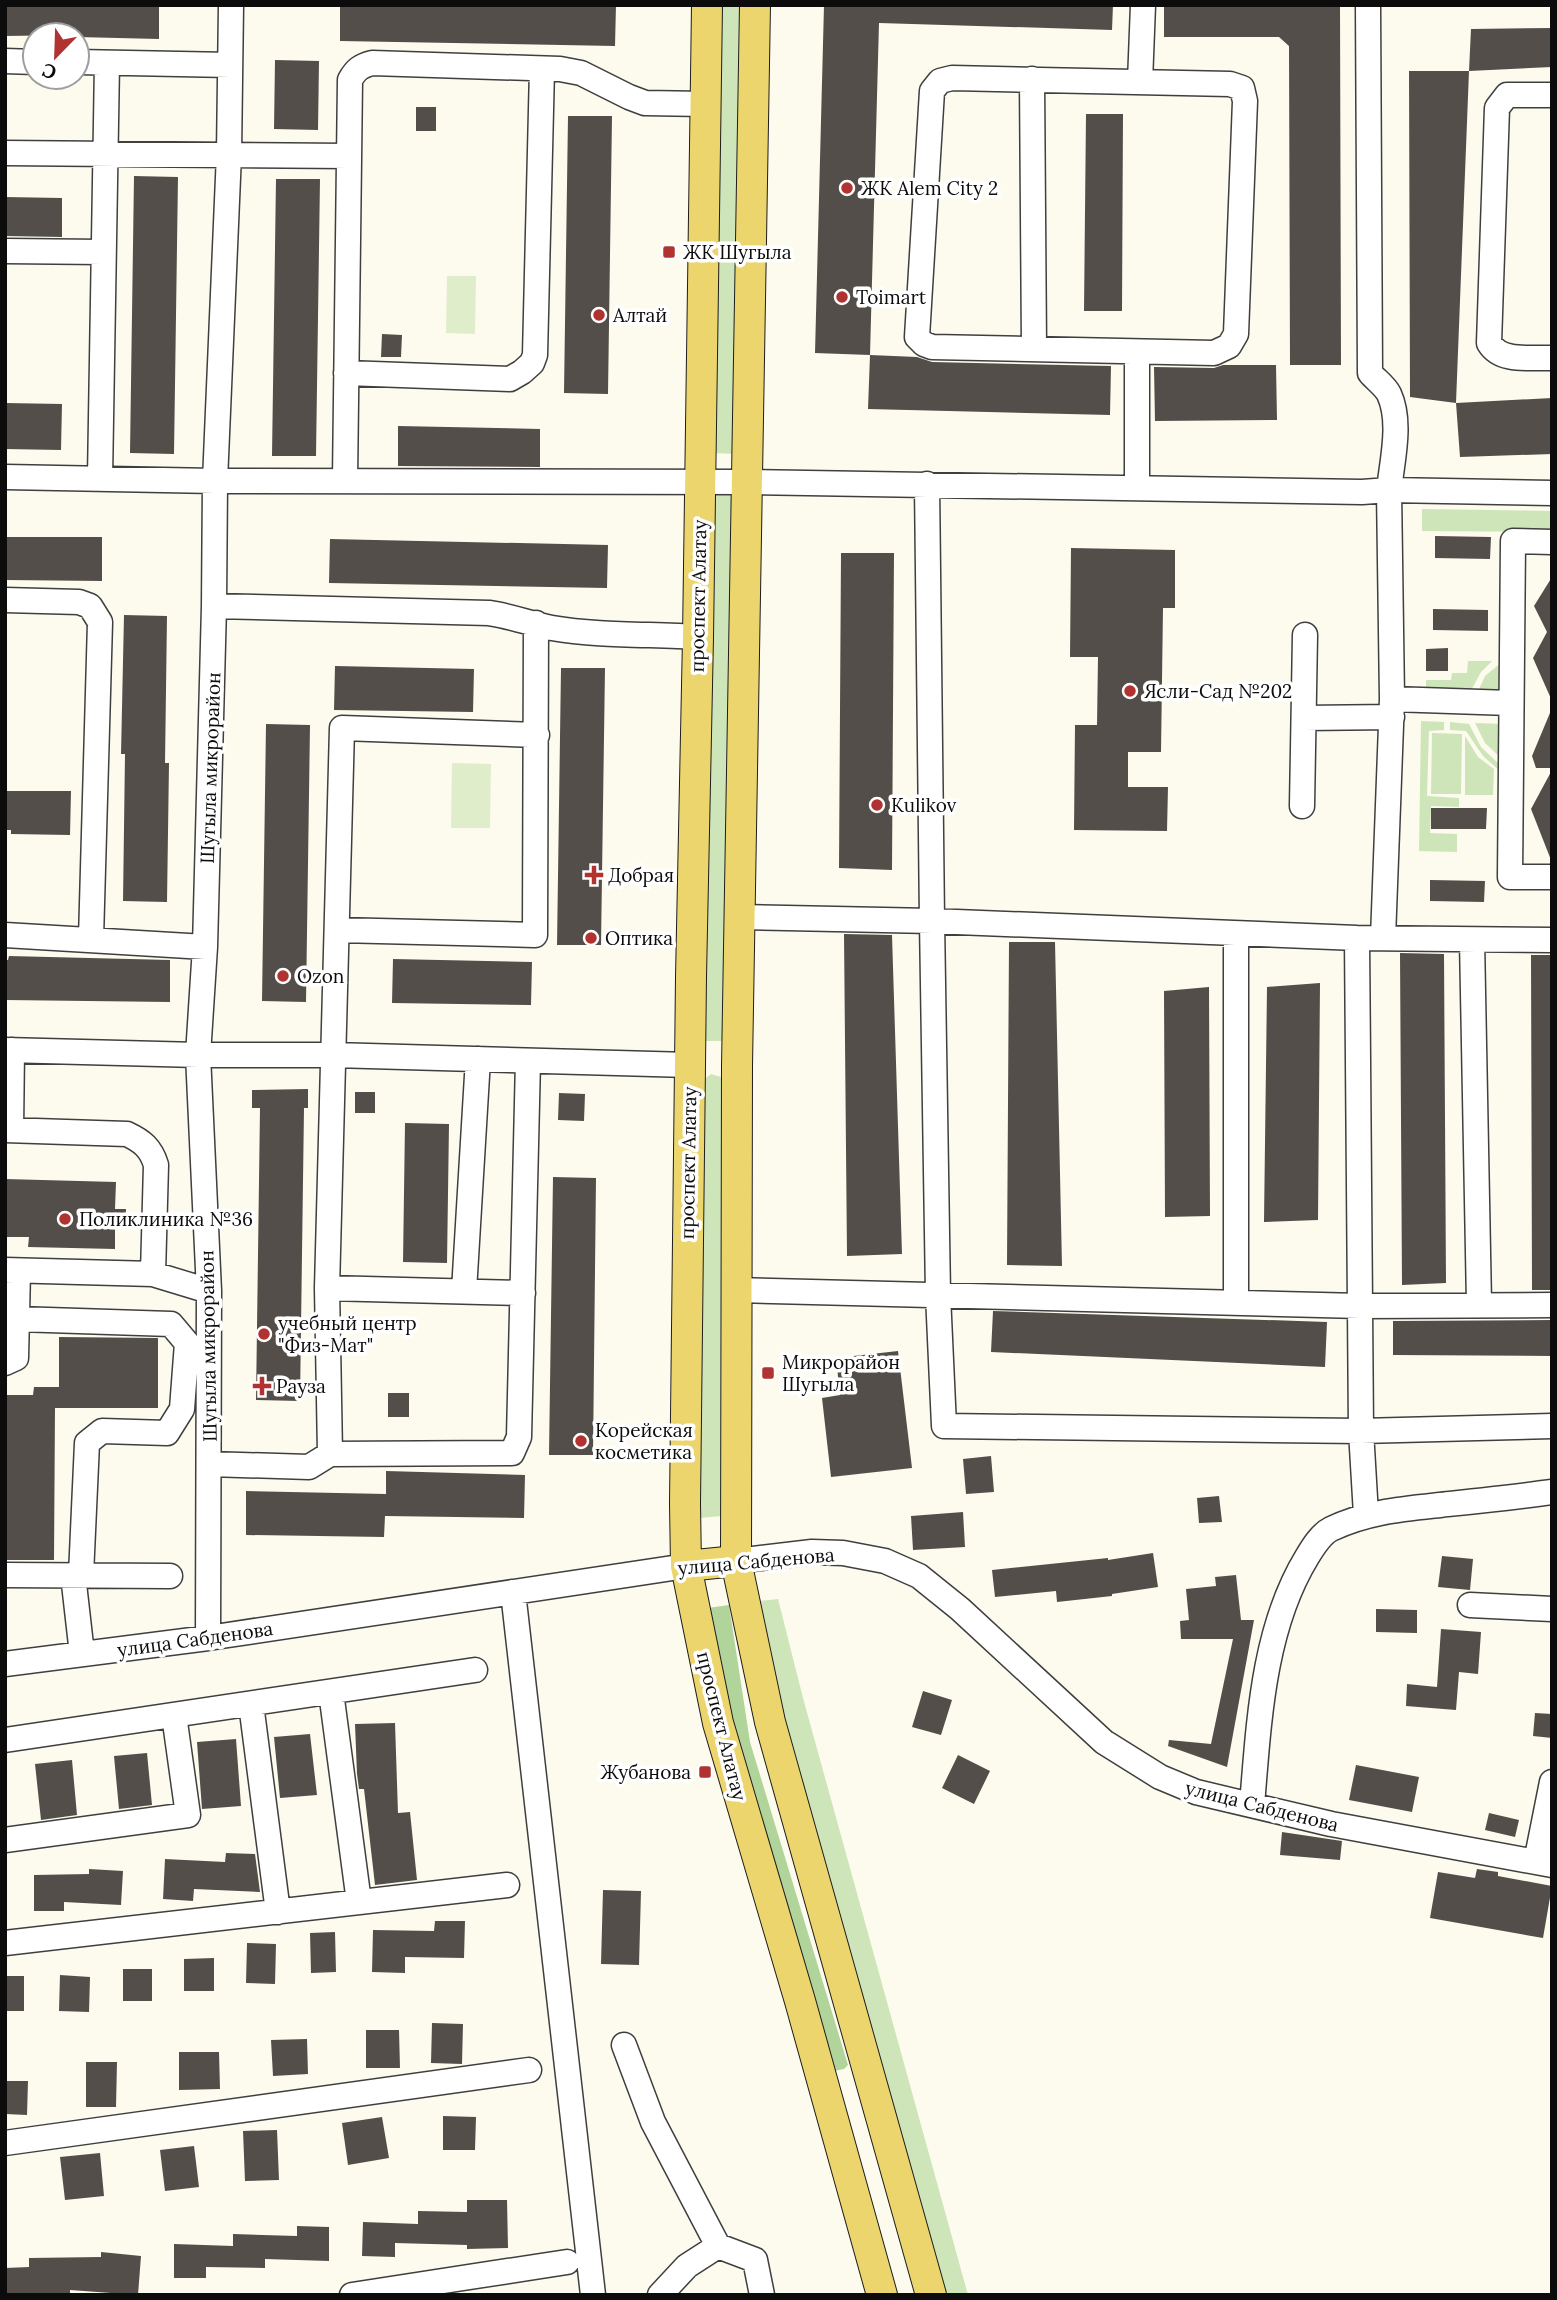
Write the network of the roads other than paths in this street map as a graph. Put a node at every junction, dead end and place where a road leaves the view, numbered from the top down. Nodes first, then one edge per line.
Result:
1 (231, 5) edge
2 (707, 5) edge
3 (755, 5) edge
4 (1143, 5) edge
5 (1368, 5) edge
6 (91, 62) edge
7 (107, 63) junction
8 (230, 65) junction
9 (541, 69) junction
10 (1032, 79) junction
11 (1140, 82) junction
12 (1552, 95) edge
13 (705, 104) junction
14 (5, 153) edge
15 (105, 154) junction
16 (229, 154) junction
17 (349, 156) junction
18 (5, 251) edge
19 (103, 252) junction
20 (1034, 349) junction
21 (1137, 352) junction
22 (1552, 358) edge
23 (346, 373) junction
24 (5, 477) edge
25 (100, 478) junction
26 (345, 480) junction
27 (215, 481) junction
28 (700, 482) junction
29 (748, 482) junction
30 (927, 484) junction
31 (1137, 487) junction
32 (1389, 490) junction
33 (1552, 493) edge
34 (1552, 542) edge
35 (5, 600) edge
36 (214, 606) junction
37 (536, 623) junction
38 (1305, 635) dead end
39 (698, 637) junction
40 (1510, 703) junction
41 (1392, 708) junction
42 (1304, 718) junction
43 (537, 735) junction
44 (1302, 806) dead end
45 (1552, 877) edge
46 (740, 917) junction
47 (932, 921) junction
48 (338, 930) junction
49 (1237, 934) junction
50 (5, 935) edge
51 (1357, 938) junction
52 (1383, 938) junction
53 (91, 939) junction
54 (1472, 940) junction
55 (1552, 940) edge
56 (205, 947) junction
57 (9, 1050) edge
58 (198, 1055) junction
59 (333, 1055) junction
60 (478, 1059) junction
61 (528, 1061) junction
62 (690, 1065) junction
63 (737, 1066) junction
64 (8, 1130) edge
65 (12, 1271) edge
66 (153, 1274) junction
67 (327, 1288) junction
68 (736, 1290) junction
69 (209, 1291) junction
70 (464, 1291) junction
71 (523, 1293) junction
72 (938, 1295) junction
73 (1236, 1303) junction
74 (1479, 1304) junction
75 (1552, 1305) edge
76 (1360, 1306) junction
77 (16, 1319) junction
78 (5, 1363) edge
79 (1552, 1426) edge
80 (1361, 1431) junction
81 (330, 1454) junction
82 (209, 1464) junction
83 (1552, 1492) edge
84 (1366, 1514) junction
85 (736, 1561) junction
86 (686, 1566) junction
87 (5, 1575) edge
88 (77, 1575) junction
89 (170, 1576) dead end
90 (513, 1592) junction
91 (1470, 1605) dead end
92 (1552, 1609) edge
93 (208, 1638) junction
94 (82, 1654) junction
95 (5, 1664) edge
96 (475, 1671) dead end
97 (331, 1692) junction
98 (251, 1704) junction
99 (174, 1715) junction
100 (5, 1740) edge
101 (1552, 1782) edge
102 (1252, 1805) junction
103 (5, 1840) edge
104 (1544, 1864) edge
105 (507, 1885) dead end
106 (359, 1902) junction
107 (278, 1912) junction
108 (5, 1943) edge
109 (624, 2045) dead end
110 (529, 2070) dead end
111 (869, 2072) junction
112 (823, 2087) junction
113 (5, 2143) edge
114 (718, 2246) junction
115 (567, 2262) dead end
116 (592, 2283) edge
117 (352, 2295) edge
118 (607, 2295) edge
119 (660, 2295) edge
120 (762, 2295) edge
121 (882, 2295) edge
122 (932, 2295) edge

1 - 8 street, Шугыла микрорайон
2 - 13 main road, проспект Алатау
3 - 29 main road
4 - 11 street
5 - 32 street
6 - 7 street
7 - 8 street
7 - 15 street
8 - 16 street, Шугыла микрорайон
9 - 13 street
9 - 17 street
9 - 23 street
10 - 11 street
10 - 20 street
10 - 20 street
11 - 21 street
12 - 22 street
13 - 28 main road, проспект Алатау
14 - 15 street
15 - 16 street
15 - 19 street
16 - 17 street
16 - 27 street, Шугыла микрорайон
17 - 23 street
18 - 19 street
19 - 25 street
20 - 21 street
21 - 31 street
23 - 26 street
24 - 25 street
25 - 27 street
26 - 27 street
26 - 28 street
27 - 36 street, Шугыла микрорайон
28 - 29 street
28 - 39 main road, проспект Алатау
29 - 30 street
29 - 46 main road
30 - 31 street
30 - 47 street
31 - 32 street
32 - 33 street
32 - 41 street
34 - 40 street
35 - 53 street
36 - 37 street
36 - 56 street, Шугыла микрорайон
37 - 39 street
37 - 43 street
38 - 42 street
39 - 62 main road, проспект Алатау
40 - 41 street
40 - 45 street
41 - 42 street
41 - 52 street
42 - 44 street
43 - 48 street
43 - 48 street
46 - 47 street
46 - 63 main road
47 - 49 street
47 - 72 street
48 - 59 street
49 - 51 street
49 - 73 street
50 - 53 street
51 - 52 street
51 - 76 street
52 - 54 street
53 - 56 street
54 - 55 street
54 - 74 street
56 - 58 street, Шугыла микрорайон
57 - 58 street
57 - 64 street
58 - 59 street
58 - 69 street, Шугыла микрорайон
59 - 60 street
59 - 67 street
60 - 61 street
60 - 70 street
61 - 62 street
61 - 71 street
62 - 63 main road
62 - 86 main road, проспект Алатау
63 - 68 main road
64 - 66 street
65 - 66 street
65 - 77 street
66 - 69 street
67 - 70 street
67 - 81 street
68 - 72 street
68 - 85 main road
69 - 82 street, Шугыла микрорайон
70 - 71 street
71 - 81 street
72 - 73 street
72 - 80 street
73 - 76 street
74 - 75 street
74 - 76 street
76 - 80 street
77 - 78 street
77 - 88 street
79 - 80 street
80 - 84 street
81 - 82 street
82 - 93 street, Шугыла микрорайон
83 - 84 street
84 - 102 street
85 - 86 main road, улица Сабденова
85 - 102 street, улица Сабденова
85 - 111 main road
86 - 90 street, улица Сабденова
86 - 112 main road, проспект Алатау
87 - 88 street
88 - 89 street
88 - 94 street
90 - 93 street, улица Сабденова
90 - 116 street
91 - 92 street
93 - 94 street, улица Сабденова
94 - 95 street, улица Сабденова
96 - 97 street
97 - 98 street
97 - 106 street
98 - 99 street
98 - 107 street
99 - 100 street
99 - 103 street
101 - 104 street
102 - 104 street, улица Сабденова
105 - 106 street
106 - 107 street
107 - 108 street
109 - 114 street
110 - 113 street
111 - 112 main road
111 - 122 main road
112 - 121 main road, проспект Алатау
114 - 119 street
114 - 120 street
115 - 117 street
116 - 118 street

